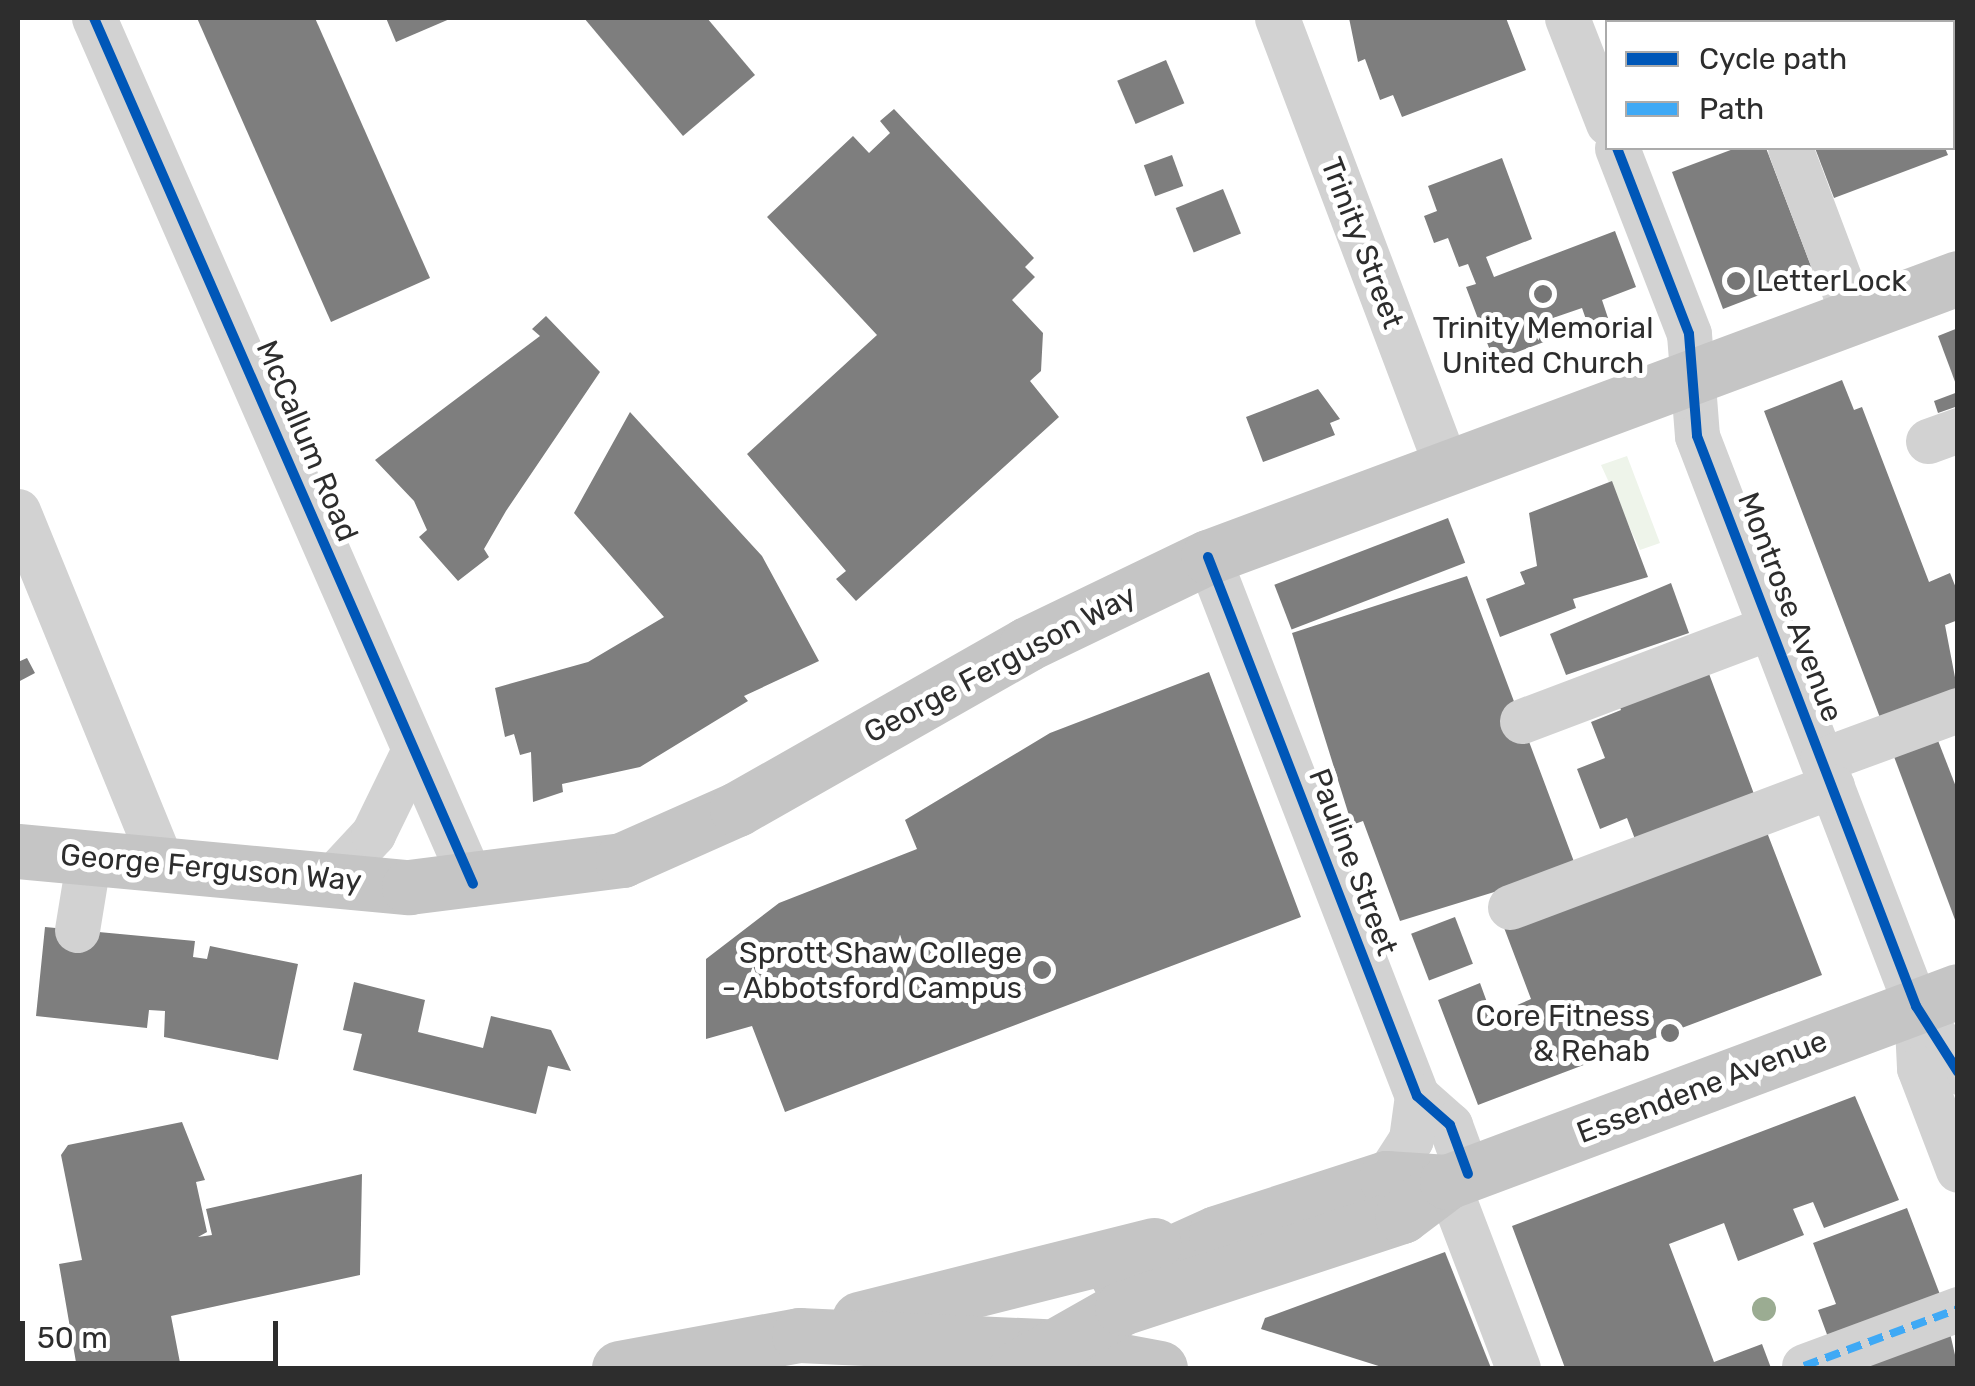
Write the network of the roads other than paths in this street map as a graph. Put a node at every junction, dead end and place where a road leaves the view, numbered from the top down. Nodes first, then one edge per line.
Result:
1 (94, 18) edge
2 (1277, 18) edge
3 (1567, 18) edge
4 (1605, 115) edge
5 (1618, 150) edge
6 (1791, 150) edge
7 (1958, 278) edge
8 (1854, 317) junction
9 (1692, 378) junction
10 (1447, 468) junction
11 (18, 511) edge
12 (1208, 558) junction
13 (1771, 628) junction
14 (1958, 710) edge
15 (1522, 722) dead end
16 (413, 752) junction
17 (1827, 773) junction
18 (18, 851) edge
19 (89, 857) junction
20 (162, 863) junction
21 (332, 878) junction
22 (473, 884) junction
23 (1510, 907) dead end
24 (77, 930) dead end
25 (1937, 999) edge
26 (1958, 1072) edge
27 (1417, 1096) junction
28 (1958, 1170) edge
29 (1386, 1178) junction
30 (1458, 1178) junction
31 (1216, 1233) junction
32 (1182, 1288) junction
33 (1958, 1309) edge
34 (799, 1335) junction
35 (1001, 1356) edge
36 (1804, 1366) dead end
37 (619, 1368) edge
38 (1160, 1368) edge
39 (1180, 1368) edge
40 (1518, 1368) edge

1 - 16 street, McCallum Road
2 - 10 street, Trinity Street
3 - 4 street
5 - 9 street, Montrose Avenue
6 - 8 street
7 - 8 main road, George Ferguson Way
8 - 9 main road, George Ferguson Way
9 - 10 main road, George Ferguson Way
9 - 13 street, Montrose Avenue
10 - 12 main road, George Ferguson Way
11 - 20 street
12 - 22 main road, George Ferguson Way
12 - 27 street, Pauline Street
13 - 15 street
13 - 17 street, Montrose Avenue
14 - 17 street
16 - 21 street
16 - 22 street, McCallum Road
17 - 23 street
17 - 25 street, Montrose Avenue
18 - 19 main road, George Ferguson Way
19 - 20 main road, George Ferguson Way
19 - 24 street
20 - 21 main road, George Ferguson Way
21 - 22 main road, George Ferguson Way
25 - 26 street, Montrose Avenue
25 - 28 street, Montrose Avenue
25 - 30 main road, Essendene Avenue
27 - 29 street
27 - 30 street, Pauline Street
29 - 30 main road, Essendene Avenue
29 - 31 main road, Essendene Avenue
30 - 32 main road, Essendene Avenue
30 - 40 street, Pauline Street
31 - 34 main road
31 - 35 main road, Essendene Avenue
32 - 35 main road, Essendene Avenue
32 - 39 main road
33 - 36 street
34 - 35 main road
34 - 37 main road
35 - 38 main road

